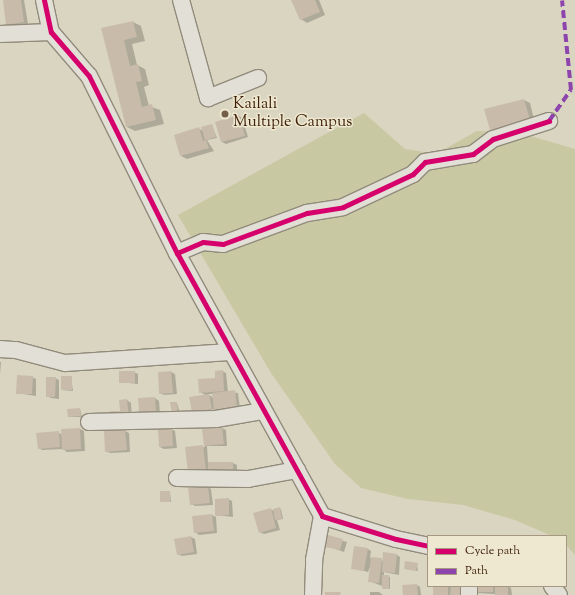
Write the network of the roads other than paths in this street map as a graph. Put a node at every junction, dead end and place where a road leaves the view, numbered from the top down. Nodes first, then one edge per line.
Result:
1 (44, 0) edge
2 (181, 0) edge
3 (51, 32) junction
4 (0, 34) edge
5 (258, 78) dead end
6 (549, 121) dead end
7 (177, 253) junction
8 (0, 349) edge
9 (230, 352) junction
10 (263, 411) junction
11 (89, 422) dead end
12 (297, 470) junction
13 (177, 478) dead end
14 (322, 516) junction
15 (427, 546) edge
16 (553, 587) edge
17 (313, 595) edge
18 (559, 595) edge

1 - 3 street
2 - 5 street
3 - 4 street
3 - 7 street
6 - 7 street
7 - 9 street
8 - 9 street
9 - 10 street
10 - 11 street
10 - 12 street
12 - 13 street
12 - 14 street
14 - 15 street
14 - 17 street
16 - 18 street

